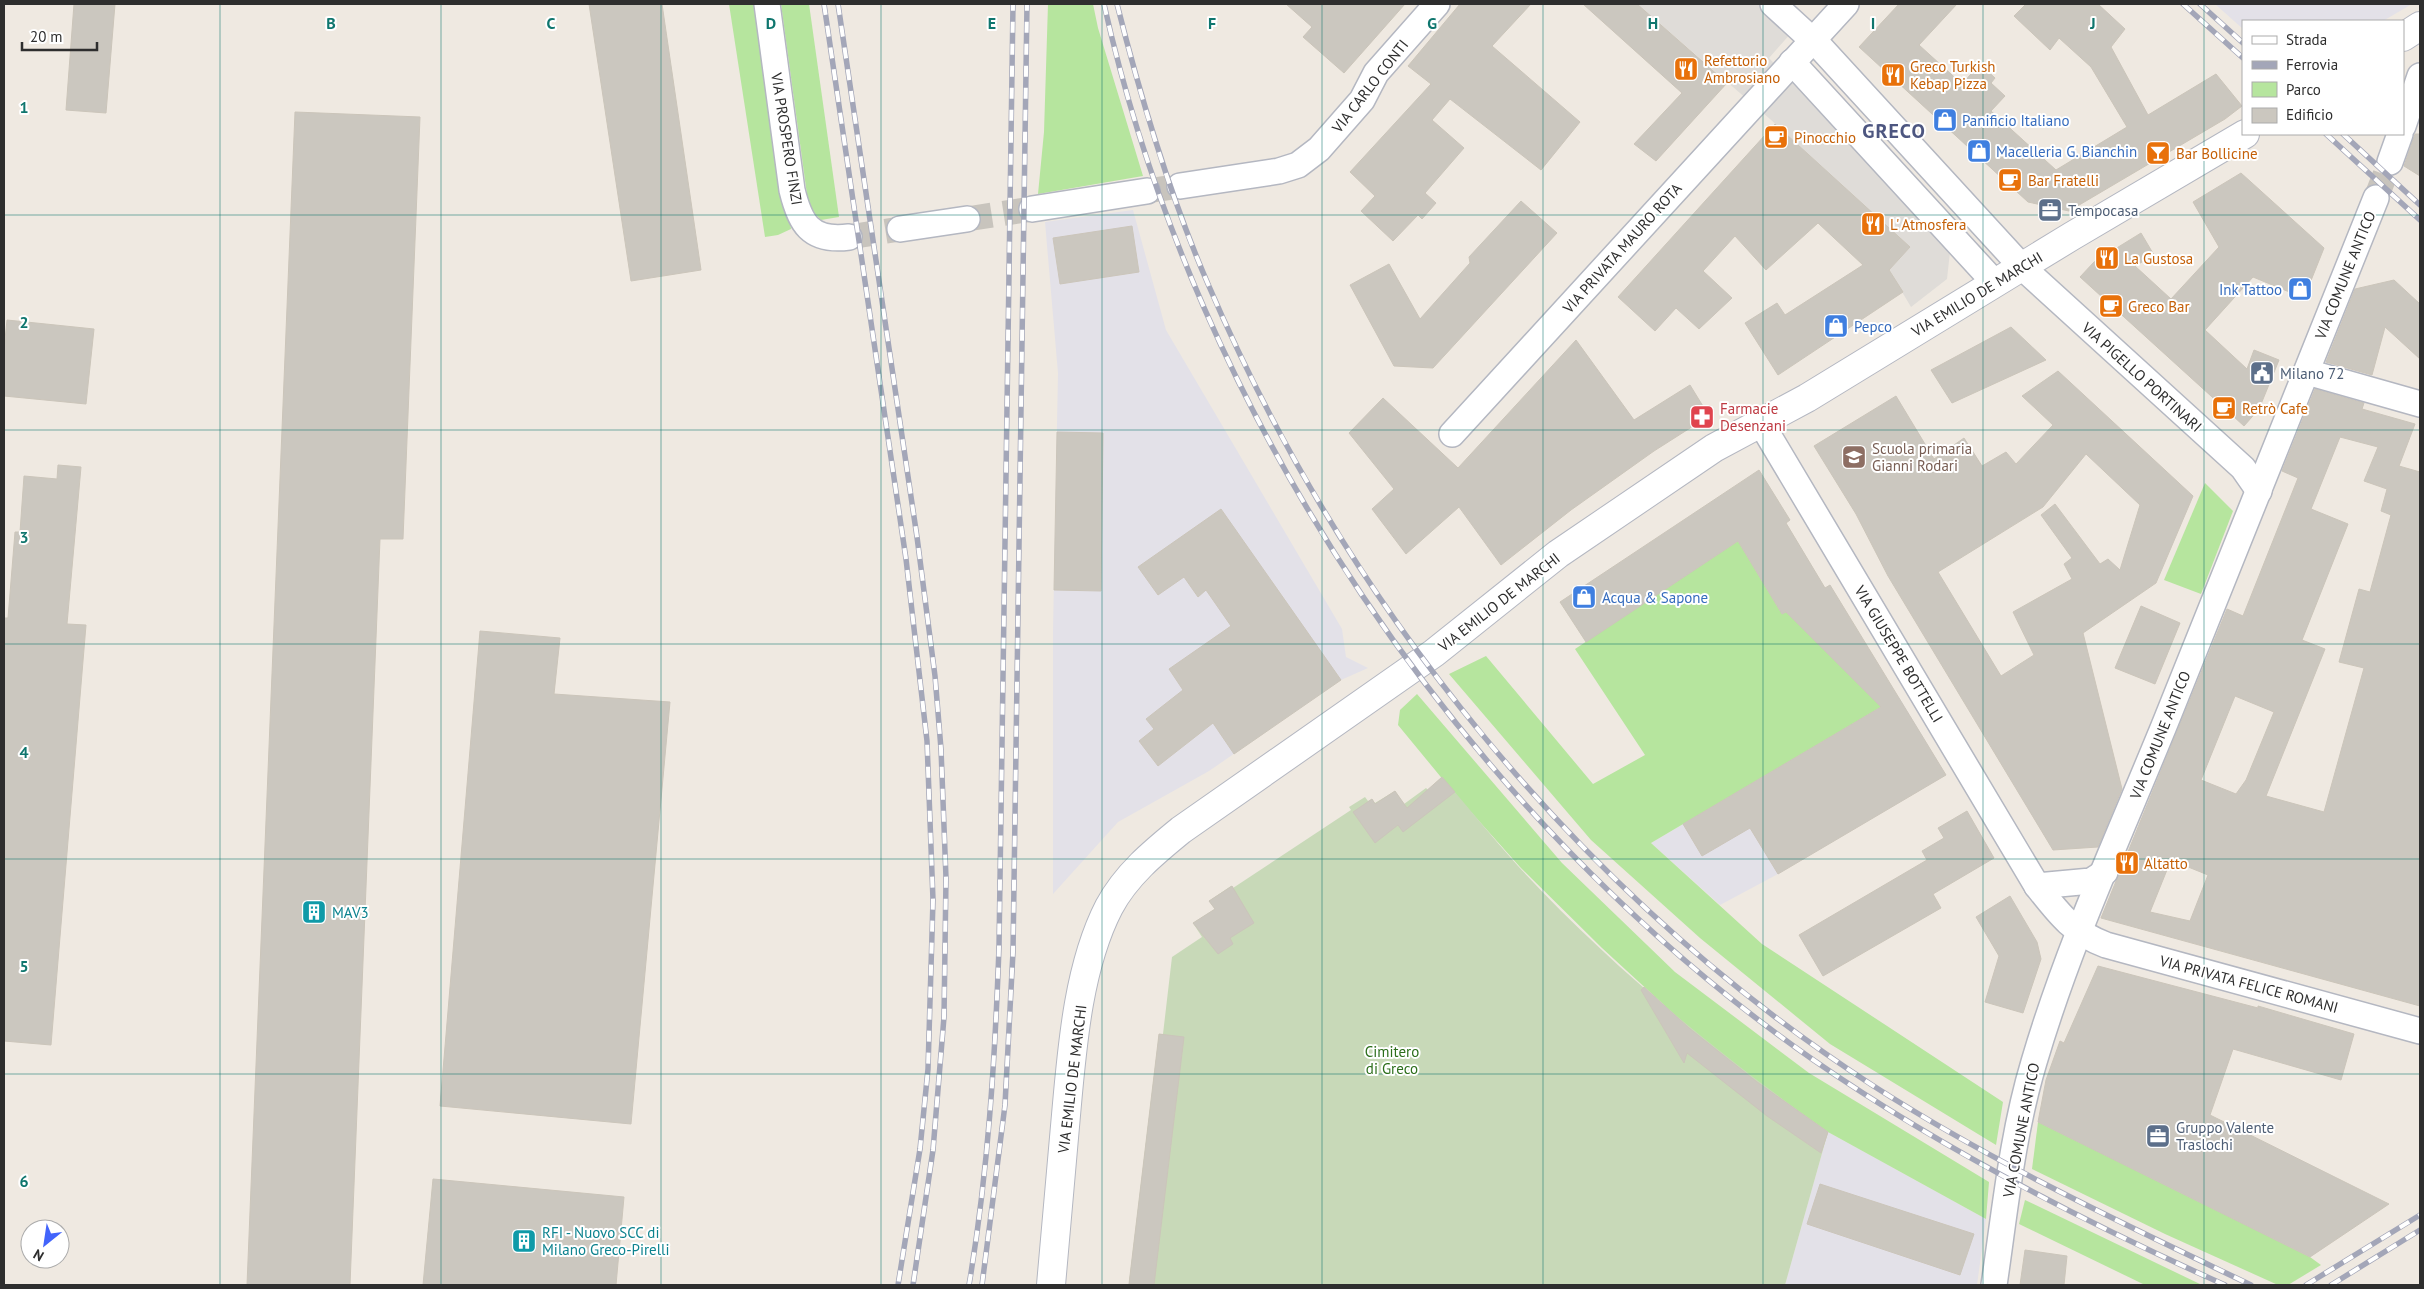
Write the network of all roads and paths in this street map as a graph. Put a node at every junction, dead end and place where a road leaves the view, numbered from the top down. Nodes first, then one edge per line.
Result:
1 (767, 4) edge
2 (1437, 4) edge
3 (1773, 4) edge
4 (1846, 4) edge
5 (2420, 26) edge
6 (2404, 37) edge
7 (1812, 40) junction
8 (2420, 48) edge
9 (2404, 56) edge
10 (1792, 62) junction
11 (2420, 76) edge
12 (2404, 123) edge
13 (2243, 135) edge
14 (2400, 135) edge
15 (2390, 162) tunnel mouth
16 (1180, 186) tunnel mouth
17 (1148, 191) tunnel mouth
18 (2376, 198) tunnel mouth
19 (1032, 208) tunnel mouth
20 (967, 219) tunnel mouth
21 (900, 229) tunnel mouth
22 (849, 237) tunnel mouth
23 (2022, 266) junction
24 (1995, 283) junction
25 (2307, 372) junction
26 (2420, 404) edge
27 (1761, 423) junction
28 (1452, 434) dead end
29 (2260, 491) junction
30 (2104, 872) junction
31 (2037, 886) junction
32 (2079, 933) junction
33 (2420, 1031) edge
34 (1051, 1285) edge
35 (1994, 1285) edge

1 - 22 street, VIA PROSPERO FINZI
2 - 16 street, VIA CARLO CONTI
3 - 7 street, VIA PIGELLO PORTINARI
4 - 7 street, VIA PRIVATA MAURO ROTA
5 - 6 street
7 - 10 street, VIA PRIVATA MAURO ROTA
7 - 23 street, VIA PIGELLO PORTINARI
8 - 9 street
10 - 24 street
10 - 28 street, VIA PRIVATA MAURO ROTA
11 - 12 street
13 - 23 street, VIA EMILIO DE MARCHI
14 - 15 street
17 - 19 street
18 - 25 street, VIA COMUNE ANTICO
20 - 21 street
23 - 24 street, VIA EMILIO DE MARCHI
23 - 29 street, VIA PIGELLO PORTINARI
24 - 27 street, VIA EMILIO DE MARCHI
25 - 26 street
25 - 29 street, VIA COMUNE ANTICO
27 - 31 street, VIA GIUSEPPE BOTTELLI
27 - 34 street, VIA EMILIO DE MARCHI
29 - 30 street, VIA COMUNE ANTICO
30 - 31 street
30 - 32 street, VIA COMUNE ANTICO
31 - 32 street, VIA GIUSEPPE BOTTELLI
32 - 33 street, VIA PRIVATA FELICE ROMANI
32 - 35 street, VIA COMUNE ANTICO

